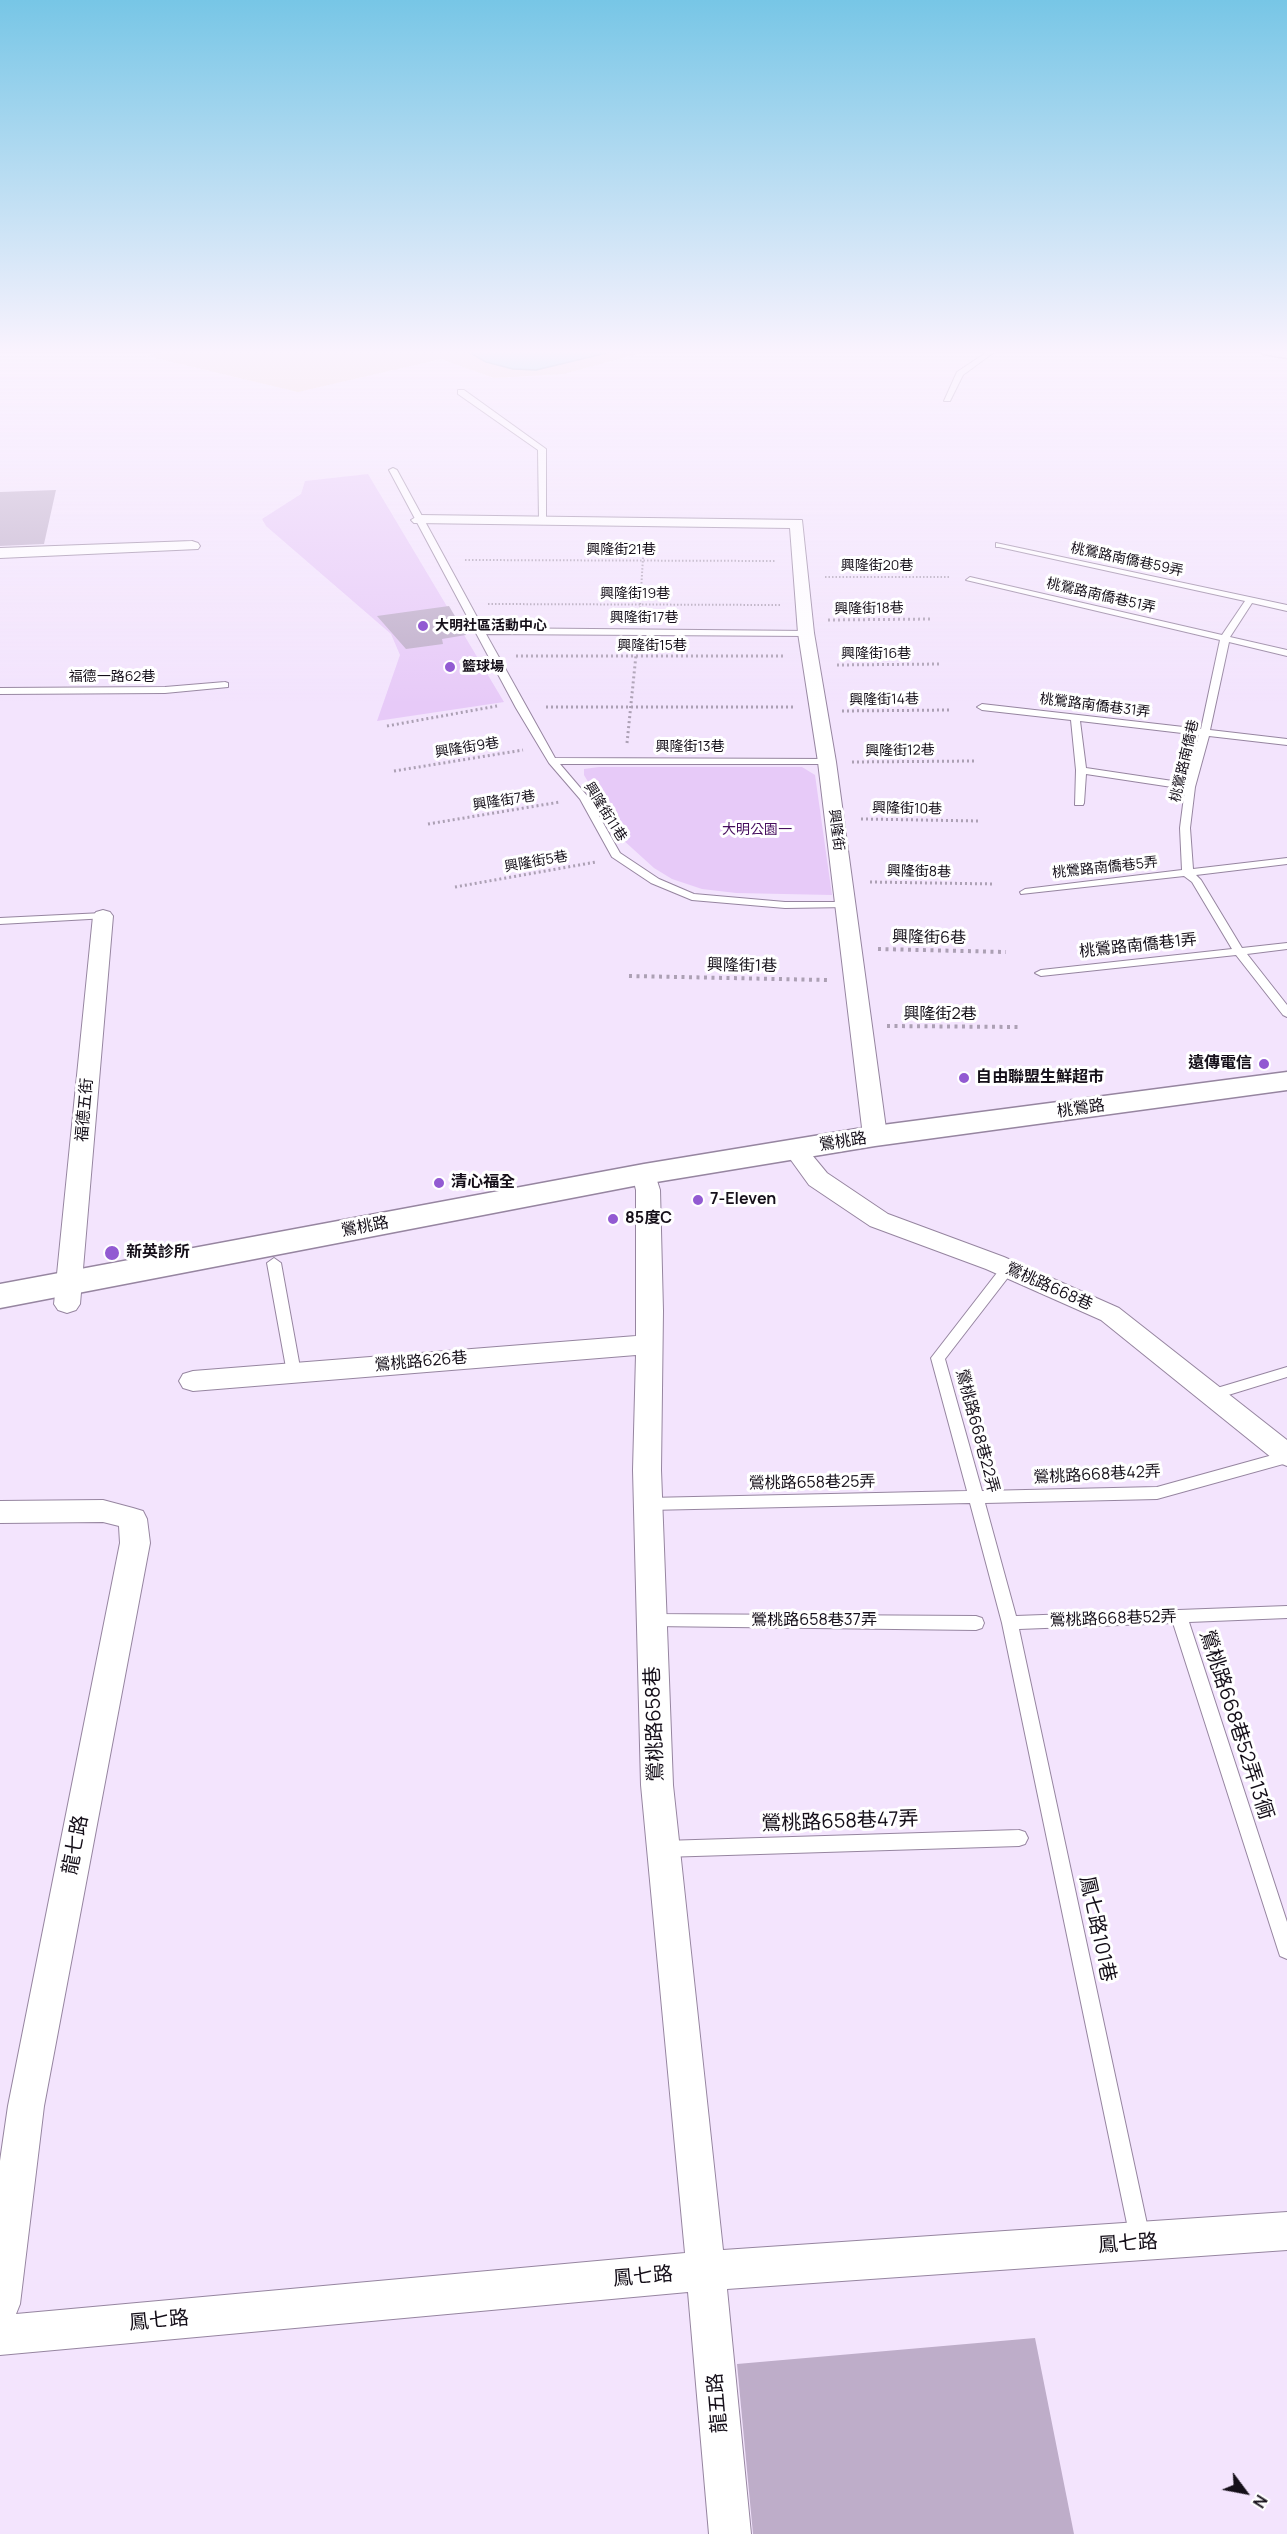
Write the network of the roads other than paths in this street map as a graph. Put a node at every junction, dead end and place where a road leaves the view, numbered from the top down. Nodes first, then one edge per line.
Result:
1 (542, 468) edge
2 (393, 470) dead end
3 (419, 520) junction
4 (543, 521) junction
5 (999, 545) dead end
6 (192, 546) dead end
7 (0, 553) edge
8 (970, 580) dead end
9 (1251, 600) junction
10 (1287, 608) edge
11 (805, 619) junction
12 (481, 632) junction
13 (1225, 639) junction
14 (1287, 653) edge
15 (225, 685) dead end
16 (0, 691) edge
17 (982, 707) dead end
18 (1075, 717) junction
19 (1205, 732) junction
20 (1287, 742) edge
21 (552, 761) junction
22 (827, 762) junction
23 (1081, 770) junction
24 (1190, 787) junction
25 (1079, 803) dead end
26 (1287, 861) edge
27 (1188, 874) junction
28 (1025, 892) dead end
29 (845, 905) junction
30 (103, 916) joint
31 (0, 921) edge
32 (1287, 946) edge
33 (1239, 951) junction
34 (1041, 973) dead end
35 (1287, 1013) edge
36 (1287, 1081) edge
37 (875, 1136) junction
38 (801, 1158) junction
39 (646, 1182) junction
40 (274, 1263) junction
41 (1008, 1268) junction
42 (68, 1293) junction
43 (0, 1296) edge
44 (0, 1319) edge
45 (649, 1344) junction
46 (1287, 1372) edge
47 (294, 1373) junction
48 (193, 1381) dead end
49 (1212, 1395) junction
50 (1287, 1456) edge
51 (976, 1497) junction
52 (648, 1504) junction
53 (0, 1512) edge
54 (1287, 1612) edge
55 (1179, 1616) junction
56 (652, 1620) junction
57 (976, 1623) dead end
58 (1010, 1623) junction
59 (1019, 1838) dead end
60 (663, 1849) junction
61 (1287, 1950) edge
62 (1287, 2231) edge
63 (1141, 2243) junction
64 (706, 2271) junction
65 (0, 2304) edge
66 (0, 2335) edge
67 (730, 2534) edge

1 - 4 lane
2 - 3 lane, 興隆街11巷
3 - 4 street
3 - 12 lane, 興隆街11巷
4 - 11 street, 興隆街
5 - 9 lane, 桃鶯路南僑巷59弄
6 - 7 street
8 - 13 lane, 桃鶯路南僑巷51弄
9 - 10 lane, 桃鶯路南僑巷59弄
9 - 13 lane, 桃鶯路南僑巷
11 - 12 lane, 興隆街17巷
11 - 22 street, 興隆街
12 - 21 lane, 興隆街11巷
13 - 14 lane, 桃鶯路南僑巷51弄
13 - 19 lane, 桃鶯路南僑巷
15 - 16 lane, 福德一路62巷
17 - 18 lane, 桃鶯路南僑巷31弄
18 - 19 lane, 桃鶯路南僑巷31弄
18 - 23 lane
19 - 20 lane, 桃鶯路南僑巷31弄
19 - 24 lane, 桃鶯路南僑巷
21 - 22 lane, 興隆街13巷
21 - 29 lane, 興隆街11巷
22 - 29 street, 興隆街
23 - 24 lane
23 - 25 lane
24 - 27 lane, 桃鶯路南僑巷
26 - 27 lane, 桃鶯路南僑巷5弄
27 - 28 lane, 桃鶯路南僑巷5弄
27 - 33 lane
29 - 37 street, 興隆街
30 - 31 lane
30 - 42 street, 福德五街
32 - 33 lane, 桃鶯路南僑巷1弄
33 - 34 lane, 桃鶯路南僑巷1弄
33 - 35 lane
36 - 37 main road, 桃鶯路
37 - 38 main road, 鶯桃路
38 - 39 main road, 鶯桃路
38 - 41 street, 鶯桃路668巷
39 - 40 main road, 鶯桃路
39 - 42 main road, 鶯桃路
39 - 45 street, 鶯桃路658巷
40 - 42 main road, 鶯桃路
40 - 47 lane
41 - 49 street, 鶯桃路668巷
41 - 51 lane, 鶯桃路668巷22弄
42 - 43 main road, 鶯桃路
42 - 44 main road, 鶯桃路
45 - 47 street, 鶯桃路626巷
45 - 52 street, 鶯桃路658巷
46 - 49 lane
47 - 48 street, 鶯桃路626巷
49 - 50 street, 鶯桃路668巷
50 - 51 lane, 鶯桃路668巷42弄
51 - 52 lane, 鶯桃路658巷25弄
51 - 58 lane, 鶯桃路668巷22弄
52 - 56 street, 鶯桃路658巷
53 - 65 street, 龍七路
54 - 55 lane, 鶯桃路668巷52弄
55 - 58 lane, 鶯桃路668巷52弄
55 - 61 lane, 鶯桃路668巷52弄13衕
56 - 57 lane, 鶯桃路658巷37弄
56 - 60 street, 鶯桃路658巷
58 - 63 lane, 鳳七路101巷
59 - 60 lane, 鶯桃路658巷47弄
60 - 64 street, 鶯桃路658巷
62 - 63 street, 鳳七路
63 - 64 street, 鳳七路
64 - 66 street, 鳳七路
64 - 67 street, 龍五路

